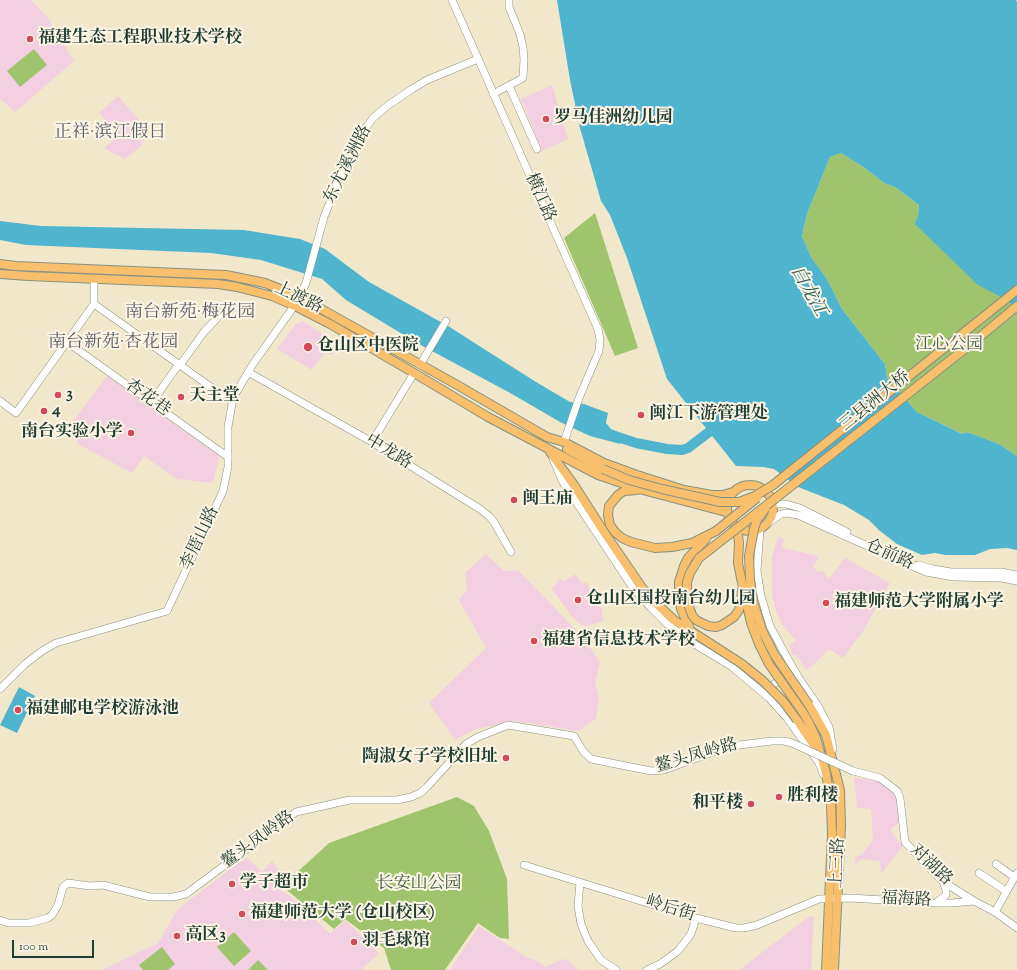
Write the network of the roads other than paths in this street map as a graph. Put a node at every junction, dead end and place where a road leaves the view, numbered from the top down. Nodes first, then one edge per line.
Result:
1 (452, 0) edge
2 (509, 0) edge
3 (478, 59) junction
4 (509, 86) junction
5 (493, 94) junction
6 (537, 149) dead end
7 (0, 264) edge
8 (0, 274) edge
9 (94, 279) junction
10 (1017, 290) edge
11 (300, 297) junction
12 (94, 304) junction
13 (295, 306) junction
14 (1017, 306) edge
15 (224, 311) dead end
16 (446, 321) dead end
17 (67, 342) junction
18 (180, 365) junction
19 (420, 365) junction
20 (248, 372) junction
21 (414, 373) junction
22 (0, 401) edge
23 (152, 402) junction
24 (232, 402) junction
25 (547, 437) junction
26 (565, 438) junction
27 (372, 442) junction
28 (548, 450) junction
29 (228, 456) junction
30 (773, 485) junction
31 (639, 489) junction
32 (733, 492) junction
33 (781, 494) junction
34 (773, 504) junction
35 (726, 512) junction
36 (768, 523) junction
37 (760, 529) junction
38 (741, 530) junction
39 (716, 532) junction
40 (512, 552) dead end
41 (1017, 575) edge
42 (742, 578) junction
43 (1017, 581) edge
44 (742, 588) junction
45 (691, 631) junction
46 (794, 669) junction
47 (0, 689) edge
48 (763, 692) junction
49 (805, 708) junction
50 (792, 743) joint
51 (820, 754) junction
52 (836, 772) junction
53 (829, 789) junction
54 (996, 864) dead end
55 (524, 865) dead end
56 (979, 873) dead end
57 (1016, 875) edge
58 (942, 881) junction
59 (580, 882) junction
60 (1006, 891) junction
61 (833, 898) junction
62 (814, 900) joint
63 (974, 901) junction
64 (936, 903) junction
65 (995, 912) junction
66 (696, 918) junction
67 (0, 920) edge
68 (1017, 928) edge
69 (616, 970) edge
70 (647, 970) edge
71 (826, 970) edge
72 (834, 970) edge

1 - 3 street, 横江路
2 - 4 street
3 - 5 street, 横江路
3 - 11 street, 东尤溪洲路
4 - 5 street
4 - 6 street
5 - 26 street, 横江路
7 - 11 main road, 上渡路
8 - 9 main road, 上渡路
9 - 12 street
9 - 13 main road, 上渡路
10 - 30 main road, 三县洲大桥
11 - 13 street, 李厝山路
11 - 19 main road, 上渡路
12 - 17 street
12 - 18 street
13 - 20 street, 李厝山路
13 - 21 main road, 上渡路
14 - 33 main road, 三县洲大桥
15 - 18 street
16 - 19 street
17 - 22 street
17 - 23 street, 杏花巷
18 - 23 street
18 - 24 street
19 - 25 main road, 上渡路
20 - 24 street, 李厝山路
20 - 27 street, 中龙路
21 - 27 street
21 - 28 main road, 上渡路
23 - 29 street, 杏花巷
24 - 29 street, 李厝山路
25 - 26 main road, 上渡路
25 - 30 main road, bridge
26 - 32 main road, 上渡路
27 - 40 street, 中龙路
28 - 31 main road, 上渡路
28 - 45 main road
28 - 48 street
29 - 47 street, 李厝山路
30 - 39 main road, bridge
31 - 35 main road, 上渡路
31 - 39 main road
32 - 34 main road
32 - 35 main road
33 - 44 main road, bridge
33 - 49 main road, bridge
34 - 36 main road
34 - 41 street, 仓前路
35 - 38 main road
36 - 37 main road
36 - 43 street, 仓前路
37 - 38 main road
37 - 46 street
38 - 42 main road
39 - 45 main road
42 - 44 main road, bridge
42 - 49 main road, bridge
44 - 49 main road, bridge
45 - 51 main road, bridge
46 - 48 street
46 - 52 street
48 - 53 street
49 - 51 main road, 上三路
49 - 52 main road, 上三路
50 - 58 street, 对湖路, bridge
50 - 67 street, 鳌头凤岭路
51 - 53 main road, 上三路
52 - 61 main road, 上三路
53 - 61 main road, 上三路
54 - 57 street
55 - 59 street, 岭后街
56 - 60 street
57 - 60 street
58 - 63 street, 对湖路
58 - 64 street
59 - 66 street, 岭后街
59 - 69 street
60 - 65 street
61 - 62 street, 福海路
61 - 64 street, 福海路
61 - 71 main road, 上三路
61 - 72 main road, 上三路
62 - 66 street, 岭后街
63 - 64 street, 福海路
63 - 65 street, 对湖路
65 - 68 street, 对湖路
66 - 70 street

